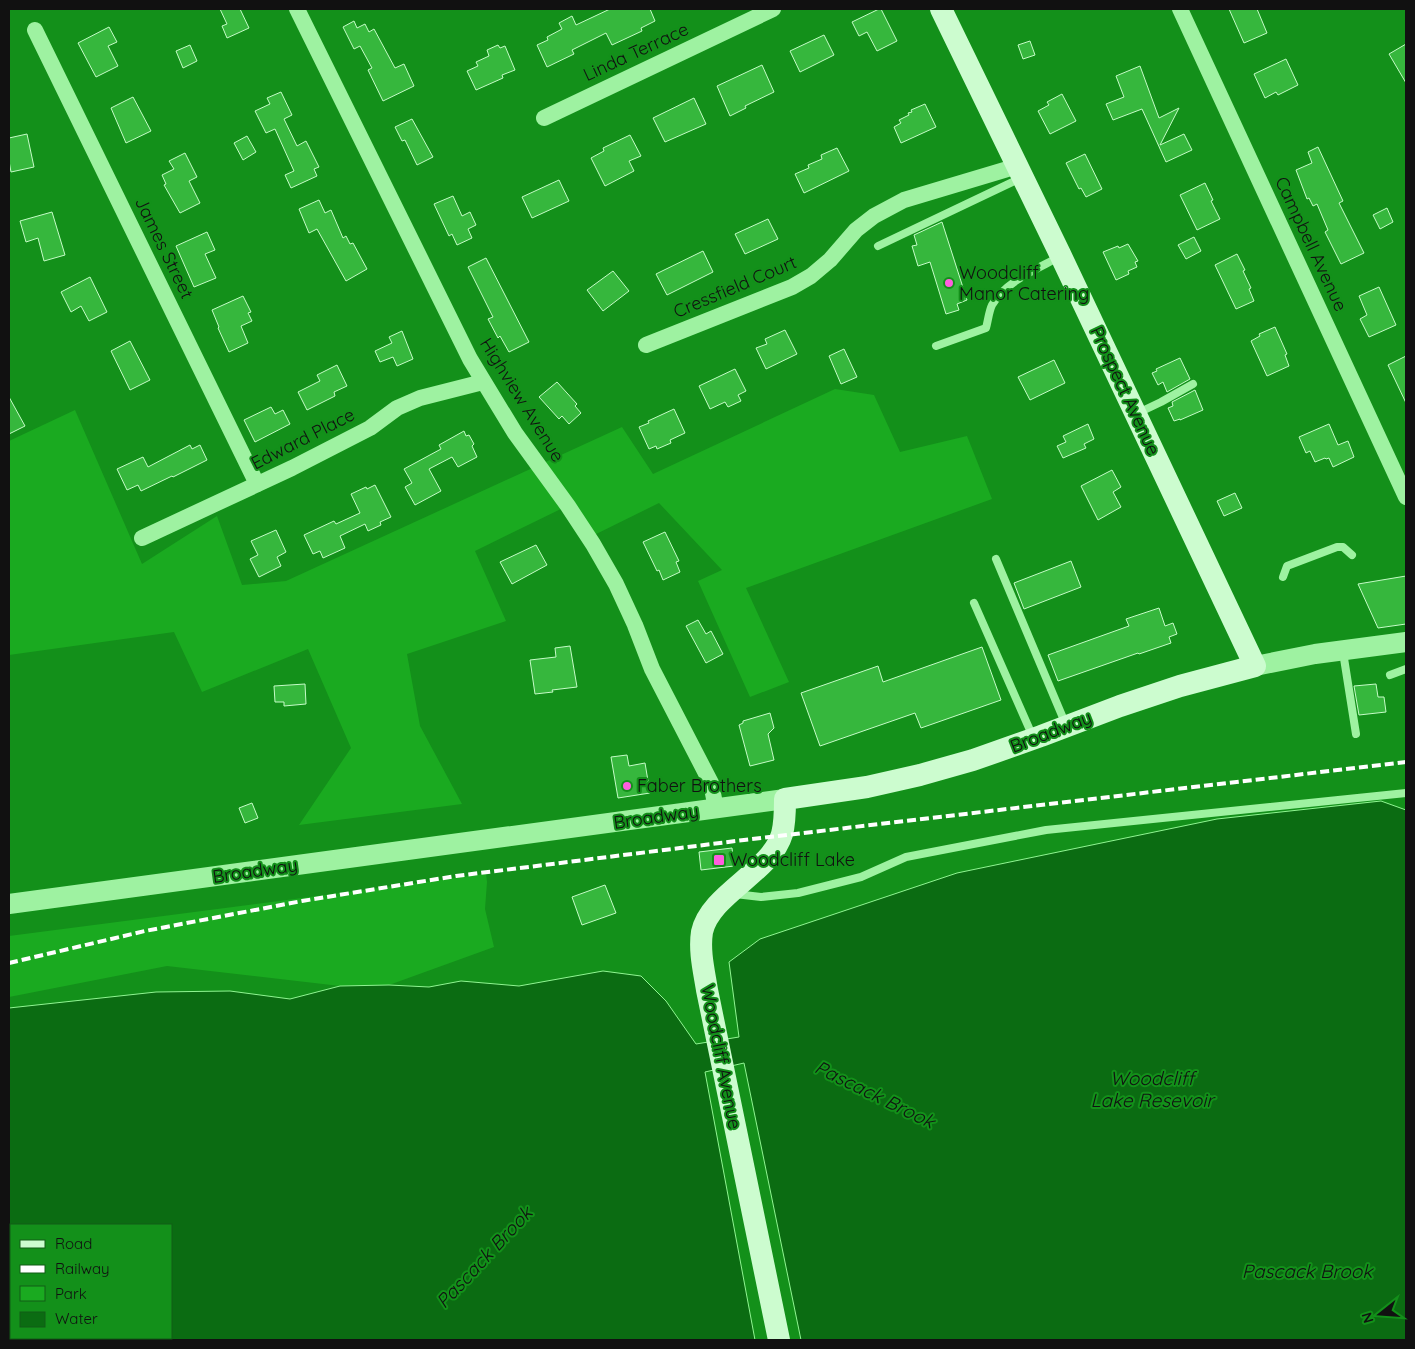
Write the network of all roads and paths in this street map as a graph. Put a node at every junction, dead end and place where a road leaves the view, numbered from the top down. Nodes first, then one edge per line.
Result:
1 (298, 9) edge
2 (773, 9) edge
3 (941, 9) edge
4 (1180, 9) edge
5 (35, 30) dead end
6 (544, 118) dead end
7 (1020, 172) junction
8 (878, 246) dead end
9 (1061, 256) junction
10 (646, 345) dead end
11 (936, 346) dead end
12 (483, 382) junction
13 (1193, 384) dead end
14 (1136, 414) junction
15 (257, 484) junction
16 (1406, 497) edge
17 (142, 538) dead end
18 (1352, 555) dead end
19 (996, 559) dead end
20 (1283, 578) dead end
21 (974, 603) dead end
22 (1406, 642) edge
23 (1343, 650) junction
24 (1255, 666) junction
25 (1406, 669) edge
26 (1390, 675) dead end
27 (1066, 726) junction
28 (1356, 734) dead end
29 (1034, 739) junction
30 (1406, 793) edge
31 (785, 799) junction
32 (716, 809) junction
33 (730, 893) junction
34 (9, 904) edge
35 (779, 1340) edge

1 - 12 street, Highview Avenue
2 - 6 street, Linda Terrace
3 - 7 main road, Prospect Avenue
4 - 16 street, Campbell Avenue
5 - 15 street, James Street
7 - 8 lane
7 - 9 main road, Prospect Avenue
7 - 10 street, Cressfield Court
9 - 11 lane
9 - 14 main road, Prospect Avenue
12 - 15 street, Edward Place
12 - 32 street, Highview Avenue
13 - 14 lane
14 - 24 main road, Prospect Avenue
15 - 17 street, Edward Place
18 - 20 lane
19 - 27 lane
21 - 29 lane
22 - 23 street, Broadway
23 - 24 street, Broadway
23 - 28 lane
24 - 27 main road, Broadway
25 - 26 lane
27 - 29 main road, Broadway
29 - 31 main road, Broadway
30 - 33 lane
31 - 32 street, Broadway
31 - 33 main road, Woodcliff Avenue
32 - 34 street, Broadway
33 - 35 main road, Woodcliff Avenue

